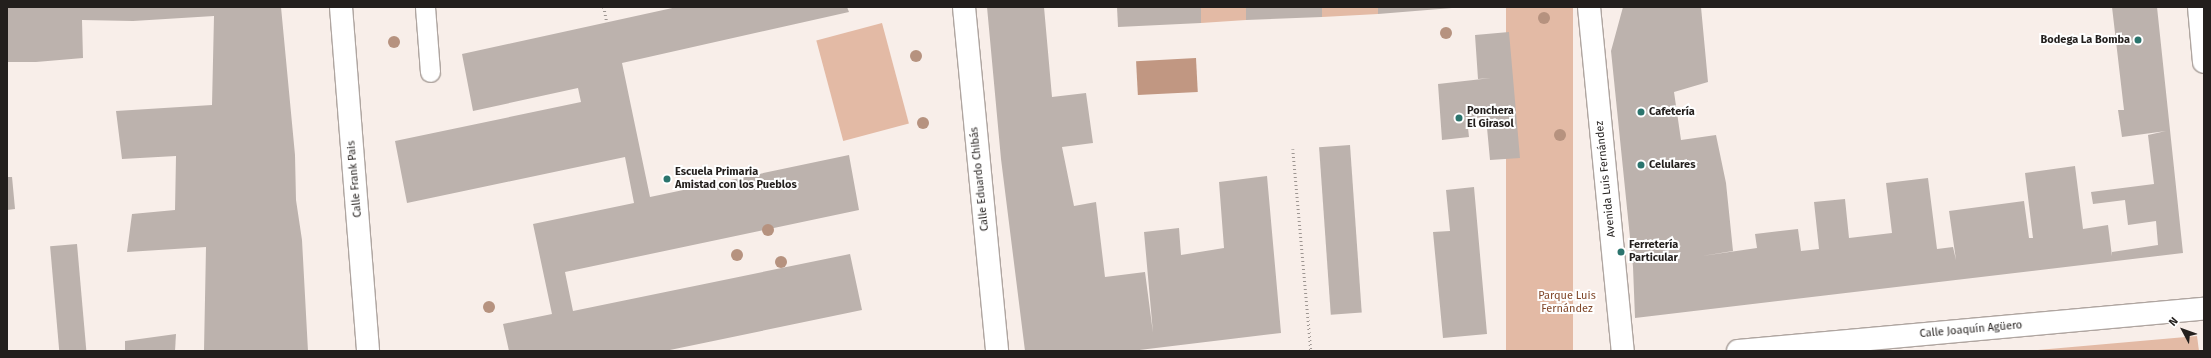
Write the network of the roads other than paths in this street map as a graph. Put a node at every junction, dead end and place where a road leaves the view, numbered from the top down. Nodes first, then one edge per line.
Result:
1 (341, 7) edge
2 (425, 7) edge
3 (964, 7) edge
4 (1588, 7) edge
5 (2199, 7) edge
6 (2204, 62) edge
7 (430, 72) dead end
8 (2204, 309) edge
9 (368, 351) edge
10 (997, 351) edge
11 (1623, 351) edge
12 (1738, 351) edge

1 - 9 street, Calle Frank Pais
2 - 7 lane
3 - 10 street, Calle Eduardo Chibás
4 - 11 street, Avenida Luis Fernández
5 - 6 street
8 - 12 street, Calle Joaquín Agüero

